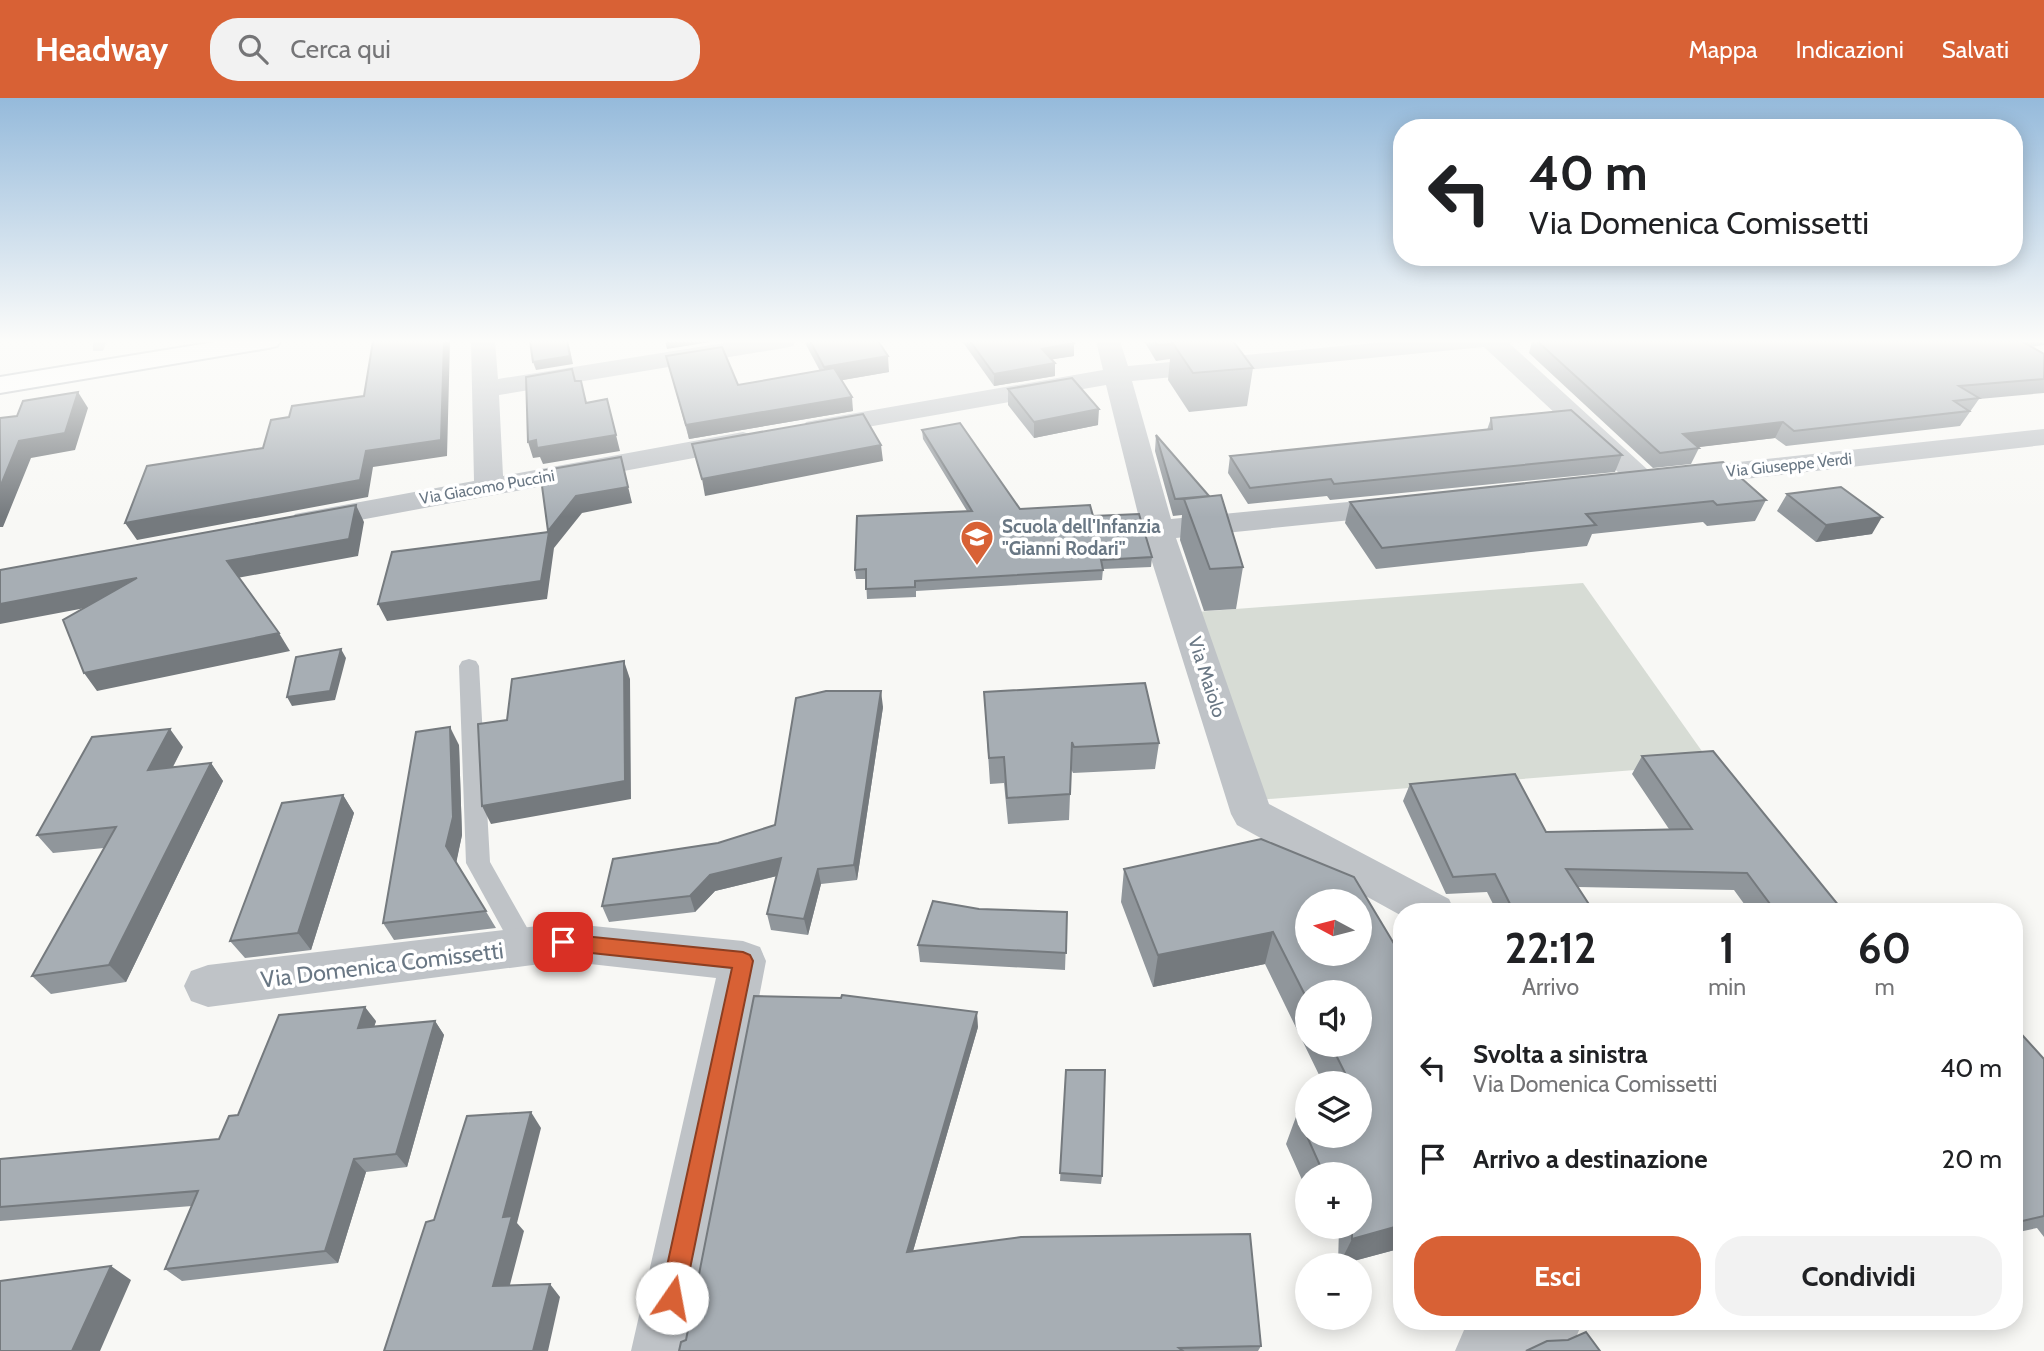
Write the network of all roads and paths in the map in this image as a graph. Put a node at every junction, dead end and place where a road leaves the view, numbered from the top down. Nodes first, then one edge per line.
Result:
1 (485, 399) edge
2 (933, 399) edge
3 (1124, 399) edge
4 (1556, 399) edge
5 (2044, 437) edge
6 (1645, 481) junction
7 (489, 486) junction
8 (1603, 486) edge
9 (1422, 504) edge
10 (285, 524) edge
11 (1158, 530) junction
12 (469, 666) dead end
13 (1416, 903) edge
14 (526, 947) junction
15 (208, 986) dead end
16 (1533, 1330) edge
17 (661, 1351) edge
18 (1485, 1351) edge

1 - 7 street
2 - 7 street, Via Giacomo Puccini
3 - 11 street, Via Maiolo
4 - 6 street
5 - 6 street, Via Giuseppe Verdi
6 - 8 street, Via Giuseppe Verdi
7 - 10 street, Via Giacomo Puccini
9 - 11 street
11 - 13 street, Via Maiolo
12 - 14 lane
14 - 15 street, Via Domenica Comissetti
14 - 17 street, Via Domenica Comissetti
16 - 18 street

